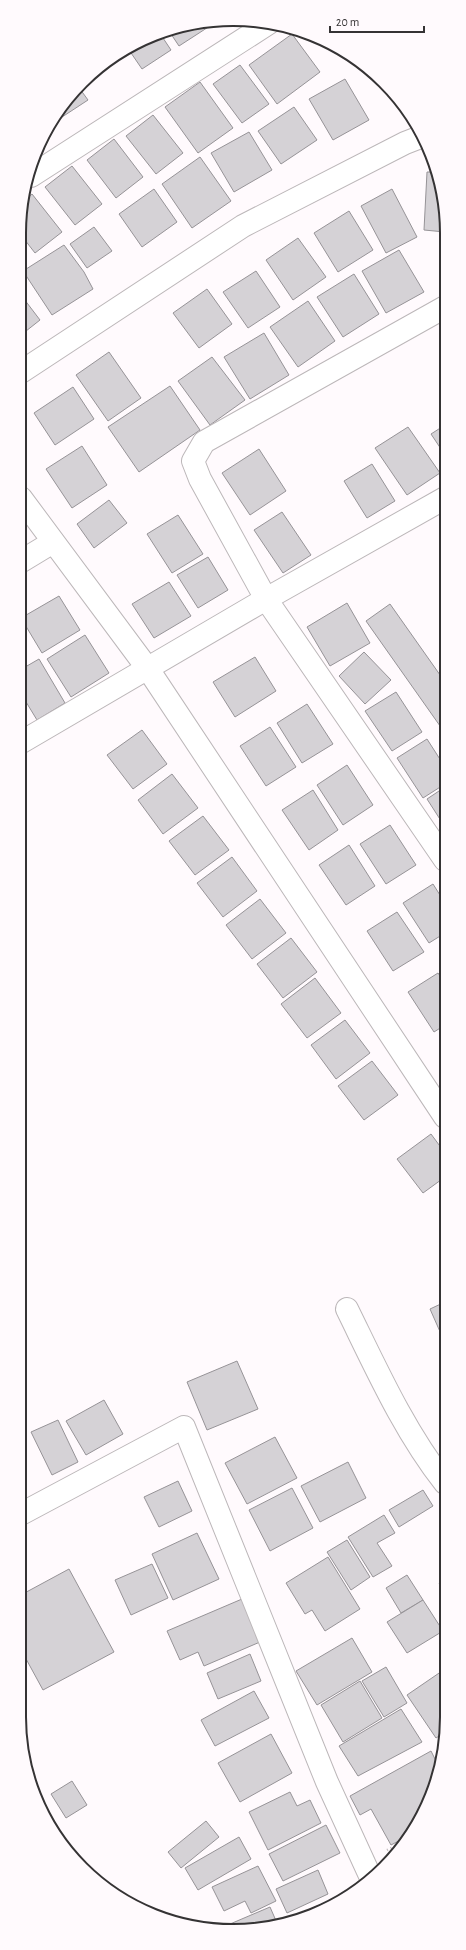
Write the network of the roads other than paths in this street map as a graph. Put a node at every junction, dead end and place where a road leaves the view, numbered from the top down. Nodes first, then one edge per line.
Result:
1 (261, 28) edge
2 (417, 138) edge
3 (35, 174) edge
4 (440, 310) edge
5 (26, 369) edge
6 (440, 501) edge
7 (26, 506) edge
8 (53, 542) junction
9 (26, 558) edge
10 (266, 600) junction
11 (148, 669) junction
12 (26, 740) edge
13 (440, 853) edge
14 (440, 1109) edge
15 (347, 1309) dead end
16 (440, 1476) edge
17 (26, 1511) edge
18 (369, 1873) edge

1 - 3 street
2 - 5 street
4 - 10 street
6 - 10 street
7 - 8 street
8 - 9 street
8 - 11 street
10 - 11 street
10 - 13 street
11 - 12 street
11 - 14 street
15 - 16 street
17 - 18 street

